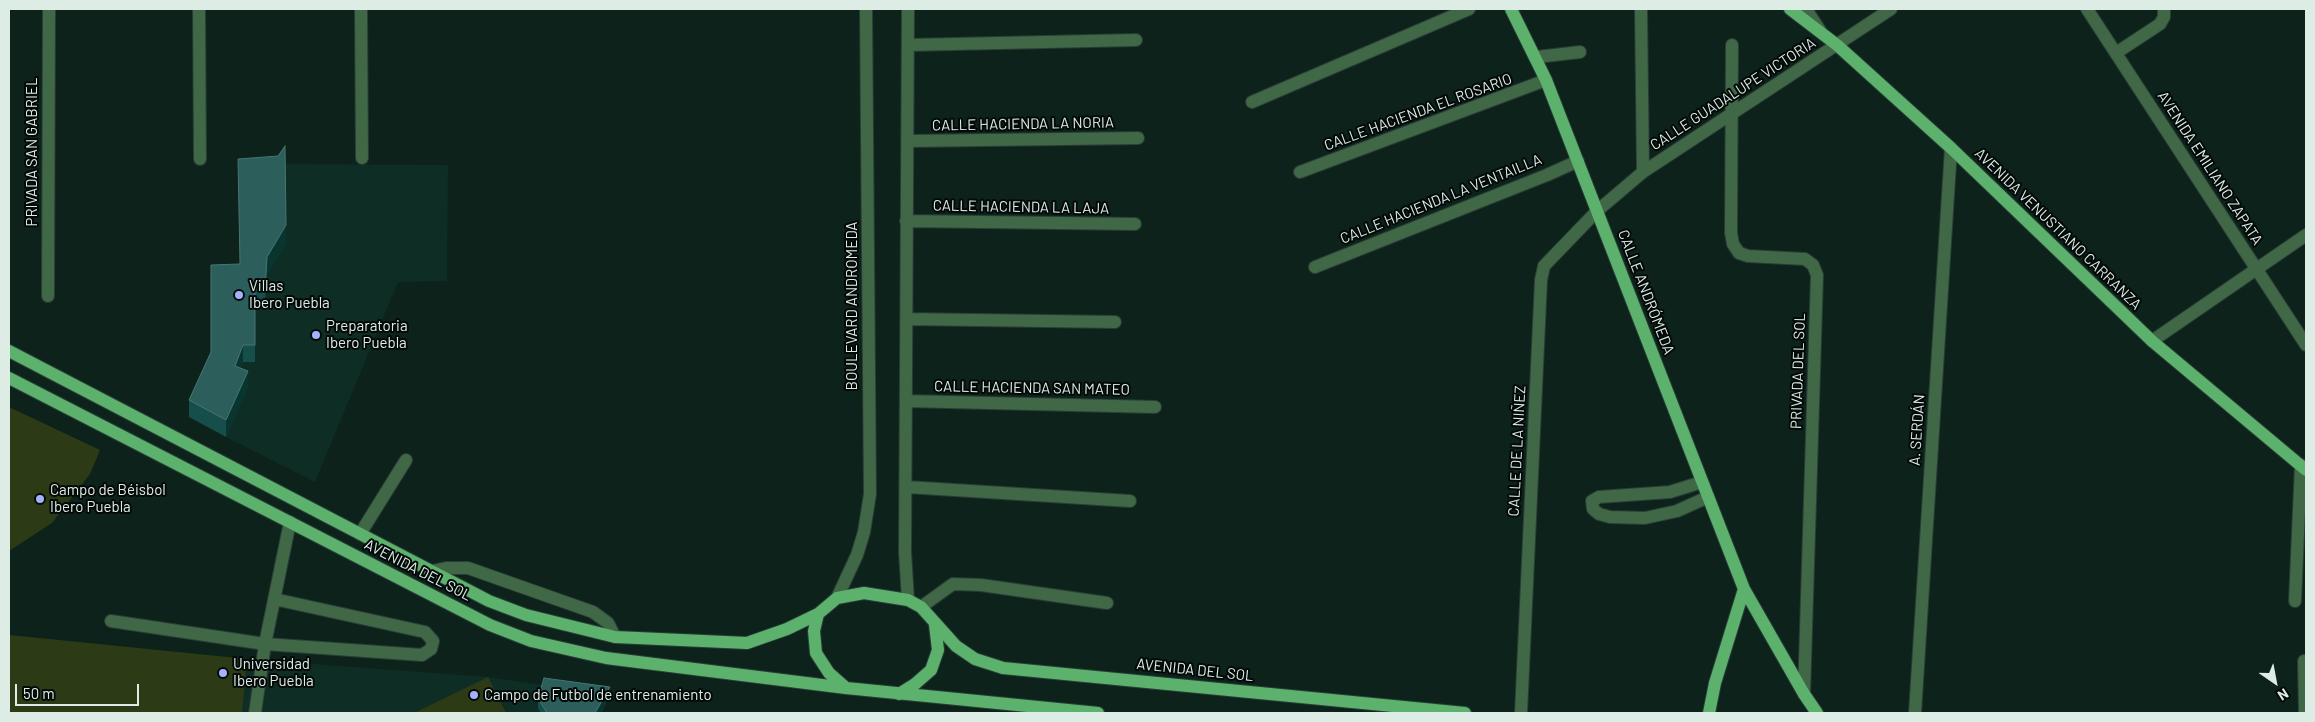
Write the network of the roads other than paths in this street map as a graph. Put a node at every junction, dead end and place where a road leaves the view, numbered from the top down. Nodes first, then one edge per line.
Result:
1 (49, 9) edge
2 (199, 9) edge
3 (362, 9) edge
4 (866, 9) edge
5 (908, 9) edge
6 (1469, 9) edge
7 (1511, 9) edge
8 (1641, 9) edge
9 (1790, 9) edge
10 (1806, 9) edge
11 (1891, 9) edge
12 (2087, 9) edge
13 (2164, 9) edge
14 (1822, 33) junction
15 (1136, 40) dead end
16 (1837, 44) junction
17 (908, 45) junction
18 (1732, 45) dead end
19 (1580, 52) dead end
20 (2116, 54) junction
21 (1537, 57) junction
22 (1546, 80) junction
23 (1252, 102) dead end
24 (1731, 115) junction
25 (1138, 138) dead end
26 (908, 141) junction
27 (1951, 148) junction
28 (362, 158) dead end
29 (200, 159) dead end
30 (1578, 161) junction
31 (1300, 172) dead end
32 (1643, 172) junction
33 (1597, 211) junction
34 (906, 221) junction
35 (1135, 224) dead end
36 (2306, 235) edge
37 (1315, 267) dead end
38 (2257, 268) junction
39 (48, 296) dead end
40 (907, 319) junction
41 (1116, 322) dead end
42 (2152, 341) junction
43 (2306, 345) edge
44 (9, 351) edge
45 (9, 378) edge
46 (907, 401) junction
47 (1155, 407) dead end
48 (406, 460) dead end
49 (2304, 468) edge
50 (1702, 482) junction
51 (907, 487) junction
52 (1670, 492) junction
53 (1708, 497) junction
54 (1130, 501) dead end
55 (1677, 511) junction
56 (290, 522) junction
57 (360, 534) junction
58 (432, 571) junction
59 (1744, 589) junction
60 (837, 598) junction
61 (274, 599) junction
62 (908, 600) junction
63 (2295, 601) dead end
64 (1108, 603) dead end
65 (921, 607) junction
66 (818, 614) junction
67 (111, 621) dead end
68 (936, 625) junction
69 (615, 637) junction
70 (265, 644) junction
71 (2304, 661) dead end
72 (846, 688) junction
73 (899, 694) junction
74 (1804, 694) junction
75 (2306, 711) edge
76 (1062, 712) edge
77 (255, 713) edge
78 (1098, 713) edge
79 (1465, 713) edge
80 (1521, 713) edge
81 (1708, 713) edge
82 (1818, 713) edge
83 (1915, 713) edge

1 - 39 street, PRIVADA SAN GABRIEL
2 - 29 street
3 - 28 street
4 - 60 street, BOULEVARD ANDROMEDA
5 - 17 street
6 - 23 street
7 - 21 main road, CALLE ANDRÓMEDA
8 - 32 street
9 - 14 main road, AVENIDA VENUSTIANO CARRANZA
10 - 14 street
11 - 16 street, CALLE GUADALUPE VICTORIA
12 - 20 street, AVENIDA EMILIANO ZAPATA
13 - 20 street
14 - 16 main road, AVENIDA VENUSTIANO CARRANZA
15 - 17 street
16 - 24 street, CALLE GUADALUPE VICTORIA
16 - 27 main road, AVENIDA VENUSTIANO CARRANZA
17 - 26 street
18 - 24 street
19 - 21 street
20 - 38 street, AVENIDA EMILIANO ZAPATA
21 - 22 main road, CALLE ANDRÓMEDA
22 - 30 main road, CALLE ANDRÓMEDA
22 - 31 street, CALLE HACIENDA EL ROSARIO
24 - 32 street, CALLE GUADALUPE VICTORIA
24 - 74 street, PRIVADA DEL SOL
25 - 26 street, CALLE HACIENDA LA NORIA
26 - 34 street
27 - 42 main road, AVENIDA VENUSTIANO CARRANZA
27 - 83 street, A. SERDÁN
30 - 33 main road, CALLE ANDRÓMEDA
30 - 37 street, CALLE HACIENDA LA VENTAILLA
32 - 33 street, CALLE GUADALUPE VICTORIA
33 - 50 main road, CALLE ANDRÓMEDA
33 - 80 street, CALLE DE LA NIÑEZ
34 - 35 street, CALLE HACIENDA LA LAJA
34 - 40 street
36 - 38 street
38 - 42 street
38 - 43 street, AVENIDA EMILIANO ZAPATA
40 - 41 street
40 - 46 street
42 - 49 main road, AVENIDA VENUSTIANO CARRANZA
44 - 57 main road, AVENIDA DEL SOL
45 - 56 main road, AVENIDA DEL SOL
46 - 47 street, CALLE HACIENDA SAN MATEO
46 - 51 street
48 - 57 street
49 - 63 street
50 - 52 street
50 - 53 main road, CALLE ANDRÓMEDA
51 - 54 street
51 - 62 street
52 - 55 street
52 - 55 street
53 - 55 street
53 - 59 main road, CALLE ANDRÓMEDA
56 - 61 street
56 - 72 main road, AVENIDA DEL SOL
57 - 58 main road, AVENIDA DEL SOL
58 - 69 main road, AVENIDA DEL SOL
58 - 69 street
59 - 74 main road, CALLE ANDRÓMEDA
59 - 81 main road
60 - 62 main road
60 - 66 main road
61 - 70 street
61 - 70 street
62 - 65 main road
64 - 65 street
65 - 68 main road
66 - 69 main road, AVENIDA DEL SOL
66 - 72 main road
67 - 70 street
68 - 73 main road
68 - 79 main road, AVENIDA DEL SOL
70 - 77 street
71 - 75 street
72 - 73 main road
73 - 76 main road
74 - 82 main road, CALLE ANDRÓMEDA
76 - 78 main road

